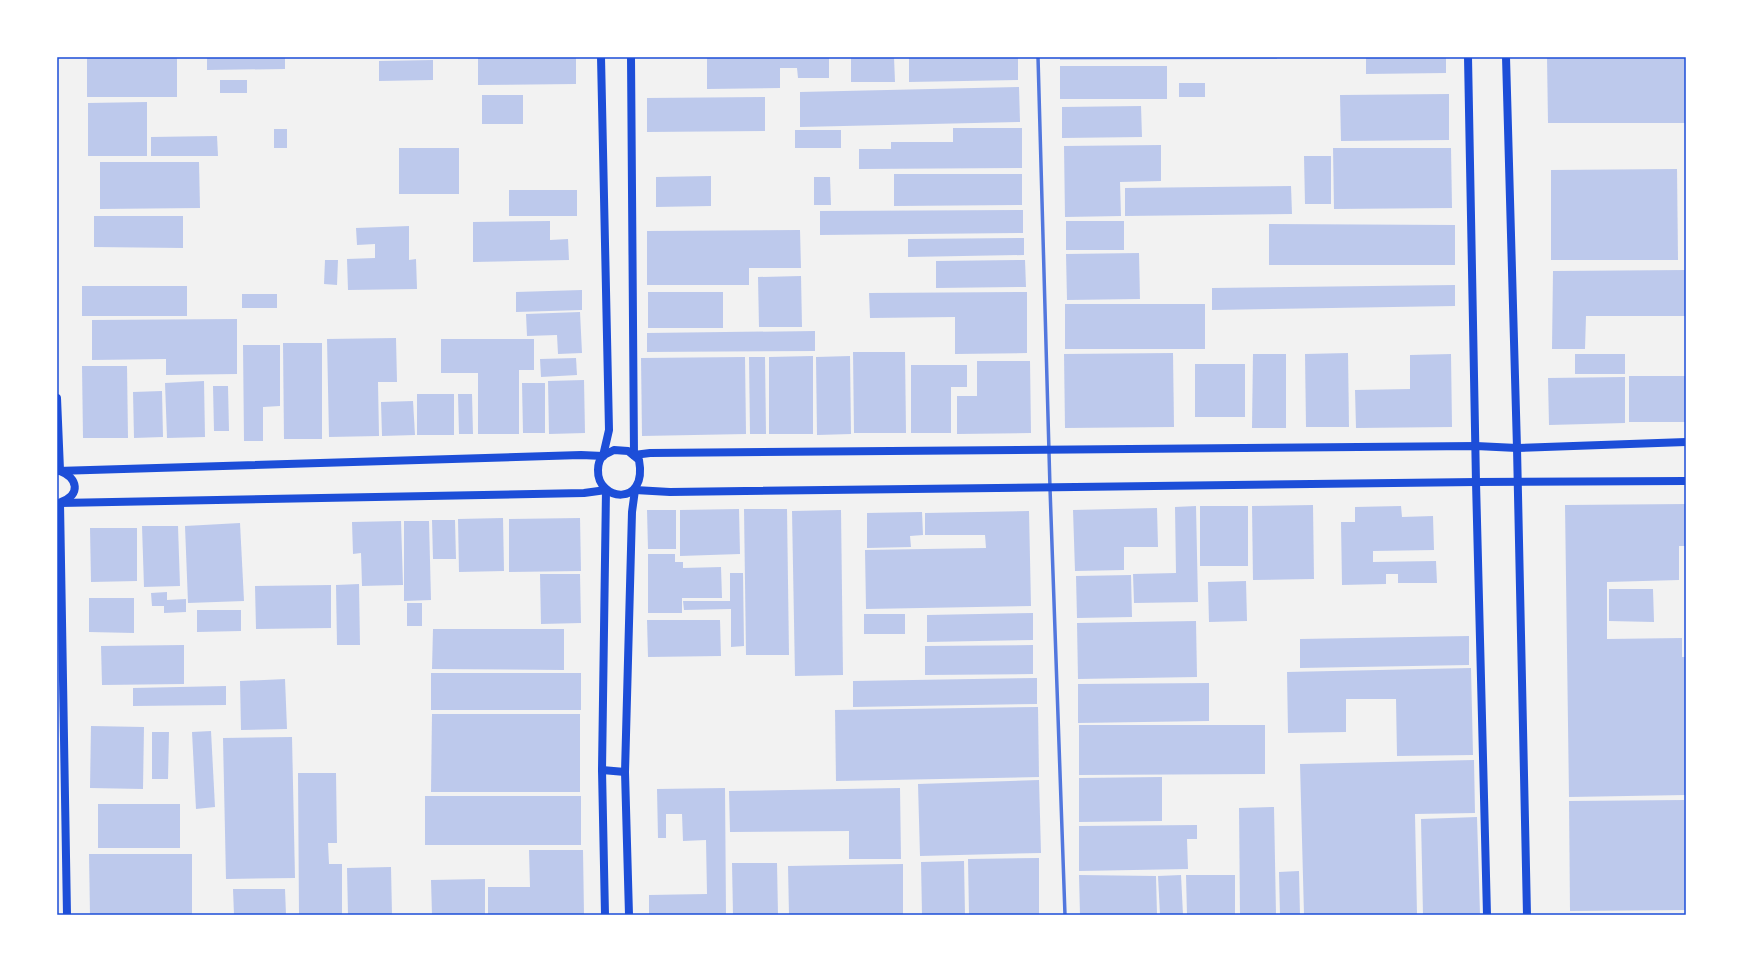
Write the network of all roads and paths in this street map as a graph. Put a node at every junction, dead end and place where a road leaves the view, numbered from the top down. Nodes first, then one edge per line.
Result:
1 (601, 57) edge
2 (631, 57) edge
3 (1038, 57) edge
4 (1468, 57) edge
5 (1506, 57) edge
6 (57, 398) edge
7 (1686, 442) edge
8 (1476, 446) junction
9 (1518, 448) junction
10 (1049, 450) junction
11 (634, 455) junction
12 (603, 456) junction
13 (58, 471) edge
14 (1686, 481) edge
15 (1476, 482) junction
16 (1518, 483) junction
17 (1050, 488) junction
18 (606, 490) junction
19 (635, 490) junction
20 (58, 502) edge
21 (602, 770) junction
22 (626, 772) junction
23 (67, 915) edge
24 (605, 915) edge
25 (629, 915) edge
26 (1065, 915) edge
27 (1487, 915) edge
28 (1527, 915) edge

1 - 12 main road
2 - 11 main road
3 - 10 street
4 - 8 main road
5 - 9 main road
6 - 13 main road
7 - 9 main road
8 - 9 main road
8 - 10 main road
8 - 15 main road
9 - 16 main road
10 - 11 main road
10 - 17 street
11 - 12 main road
11 - 19 main road
12 - 13 main road
12 - 18 main road
13 - 20 main road
14 - 16 main road
15 - 16 main road
15 - 17 main road
15 - 27 main road
16 - 28 main road
17 - 19 main road
17 - 26 street
18 - 19 main road
18 - 20 main road
18 - 21 main road
19 - 22 main road
20 - 23 main road
21 - 22 main road
21 - 24 main road
22 - 25 main road

